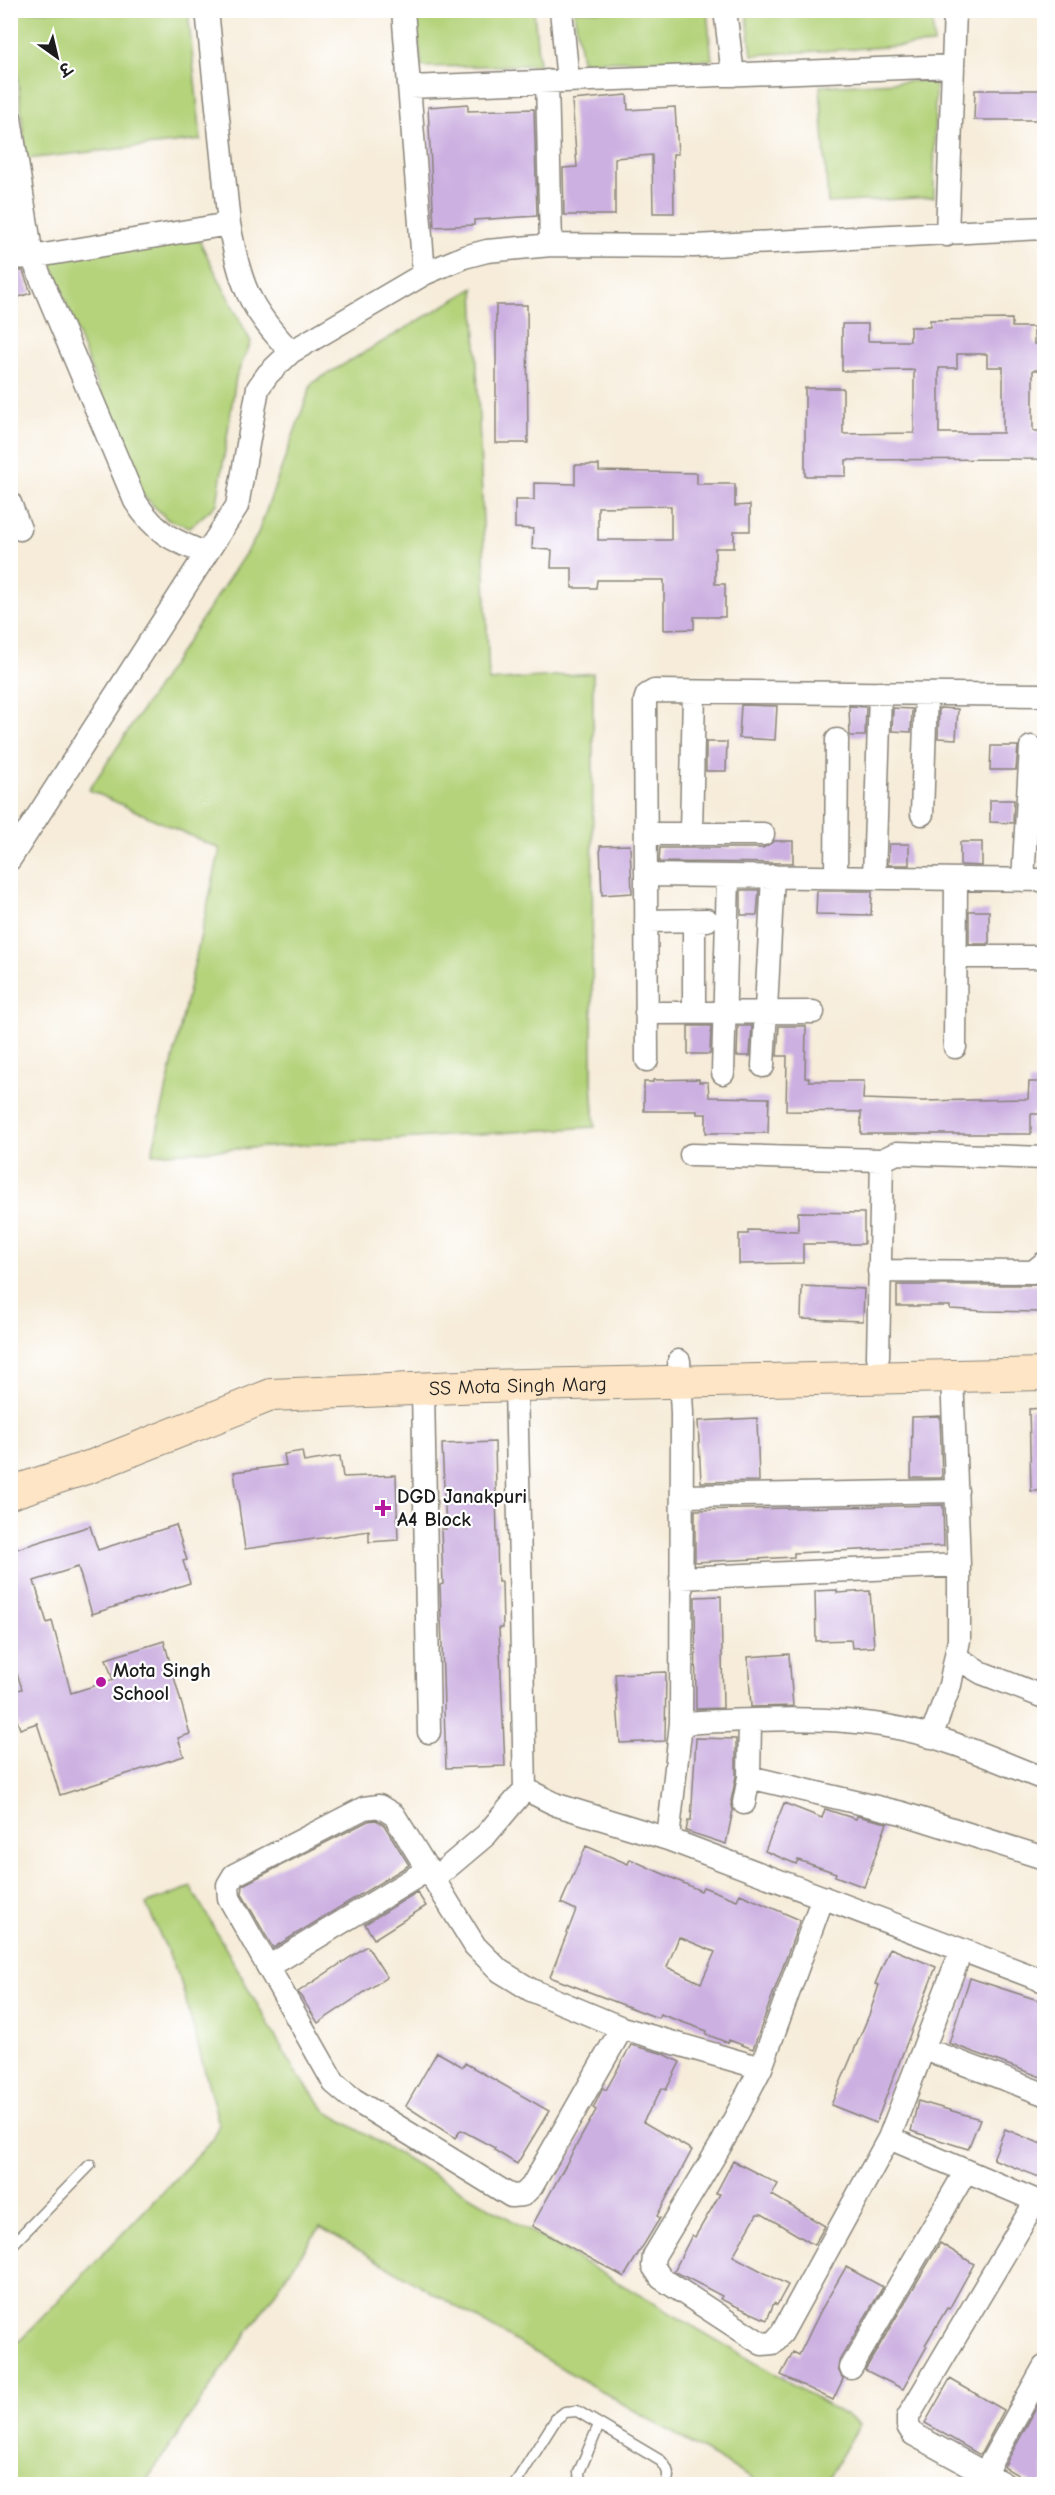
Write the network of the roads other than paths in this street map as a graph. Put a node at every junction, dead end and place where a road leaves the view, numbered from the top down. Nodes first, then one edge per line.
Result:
1 (207, 10) edge
2 (403, 10) edge
3 (561, 10) edge
4 (725, 10) edge
5 (955, 10) edge
6 (953, 66) junction
7 (733, 75) junction
8 (558, 81) junction
9 (410, 87) junction
10 (10, 118) edge
11 (229, 224) junction
12 (1044, 228) edge
13 (946, 235) junction
14 (551, 245) junction
15 (18, 259) edge
16 (424, 274) junction
17 (291, 352) junction
18 (10, 503) edge
19 (20, 529) dead end
20 (205, 553) junction
21 (694, 692) junction
22 (880, 693) junction
23 (926, 694) junction
24 (1044, 695) edge
25 (837, 740) dead end
26 (1031, 747) dead end
27 (922, 814) dead end
28 (646, 834) junction
29 (691, 834) junction
30 (763, 834) dead end
31 (10, 860) edge
32 (646, 874) junction
33 (728, 876) junction
34 (773, 876) junction
35 (836, 878) junction
36 (874, 878) junction
37 (956, 879) junction
38 (1034, 880) edge
39 (727, 919) junction
40 (694, 920) junction
41 (646, 921) junction
42 (956, 957) junction
43 (1044, 957) edge
44 (694, 1012) junction
45 (766, 1012) junction
46 (813, 1012) dead end
47 (646, 1013) junction
48 (724, 1013) junction
49 (955, 1047) dead end
50 (647, 1060) dead end
51 (763, 1066) dead end
52 (723, 1073) dead end
53 (691, 1155) dead end
54 (1044, 1158) edge
55 (882, 1160) junction
56 (1044, 1263) edge
57 (879, 1271) junction
58 (1044, 1353) edge
59 (878, 1357) junction
60 (680, 1371) junction
61 (952, 1374) junction
62 (1044, 1374) edge
63 (516, 1386) junction
64 (423, 1389) junction
65 (10, 1472) edge
66 (957, 1491) junction
67 (10, 1492) edge
68 (682, 1496) junction
69 (959, 1565) junction
70 (681, 1578) junction
71 (957, 1658) junction
72 (1044, 1697) edge
73 (750, 1722) junction
74 (681, 1723) junction
75 (429, 1732) dead end
76 (931, 1737) junction
77 (748, 1777) junction
78 (1044, 1779) edge
79 (525, 1789) junction
80 (744, 1803) dead end
81 (668, 1839) junction
82 (1044, 1858) edge
83 (432, 1873) junction
84 (823, 1897) junction
85 (961, 1951) junction
86 (268, 1966) junction
87 (1044, 1981) edge
88 (622, 2028) junction
89 (925, 2049) junction
90 (761, 2068) junction
91 (1044, 2094) edge
92 (889, 2138) junction
93 (90, 2165) dead end
94 (966, 2171) junction
95 (1040, 2203) edge
96 (10, 2247) edge
97 (1044, 2367) edge
98 (851, 2368) dead end
99 (599, 2425) junction
100 (995, 2479) edge
101 (515, 2484) edge
102 (580, 2484) edge
103 (666, 2484) edge

1 - 11 street
2 - 9 street
3 - 8 street
4 - 7 street
5 - 6 street
6 - 7 street
6 - 13 street
7 - 8 street
8 - 9 street
8 - 14 street
9 - 16 street
10 - 15 street
11 - 15 street
11 - 17 street
12 - 13 street
13 - 14 street
14 - 16 street
15 - 20 street
16 - 17 street
17 - 20 street
18 - 19 street
20 - 31 street
21 - 22 street
21 - 28 street
21 - 29 street
22 - 23 street
22 - 36 street
23 - 24 street
23 - 27 street
25 - 35 street
26 - 38 street
28 - 29 street
28 - 32 street
29 - 30 street
32 - 33 street
32 - 41 street
33 - 34 street
33 - 39 street
34 - 35 street
34 - 45 street
35 - 36 street
36 - 37 street
37 - 38 street
37 - 42 street
39 - 40 street
39 - 48 street
40 - 41 street
40 - 44 street
41 - 47 street
42 - 43 street
42 - 49 street
44 - 47 street
44 - 48 street
45 - 46 street
45 - 48 street
45 - 51 street
47 - 50 street
48 - 52 street
53 - 55 street
54 - 55 street
55 - 57 street
56 - 57 street
57 - 59 street
58 - 59 street, SS Mota Singh Marg
59 - 60 street, SS Mota Singh Marg
60 - 61 street, SS Mota Singh Marg
60 - 63 street, SS Mota Singh Marg
60 - 65 street, SS Mota Singh Marg
60 - 68 street
61 - 62 street, SS Mota Singh Marg
61 - 66 street
63 - 64 street, SS Mota Singh Marg
63 - 79 street
64 - 67 street, SS Mota Singh Marg
64 - 75 street
66 - 68 street
66 - 69 street
68 - 70 street
69 - 70 street
69 - 71 street
70 - 74 street
71 - 72 street
71 - 76 street
73 - 74 street
73 - 76 street
73 - 77 street
74 - 81 street
76 - 78 street
77 - 80 street
77 - 82 street
79 - 81 street
79 - 83 street
81 - 84 street
83 - 86 street
83 - 86 street
83 - 88 street
84 - 85 street
84 - 90 street
85 - 87 street
85 - 89 street
86 - 88 street
88 - 90 street
89 - 91 street
89 - 92 street
90 - 92 street
92 - 94 street
93 - 96 lane
94 - 95 street
94 - 98 street
95 - 100 street
97 - 100 street
99 - 101 lane
99 - 102 lane
99 - 103 lane

